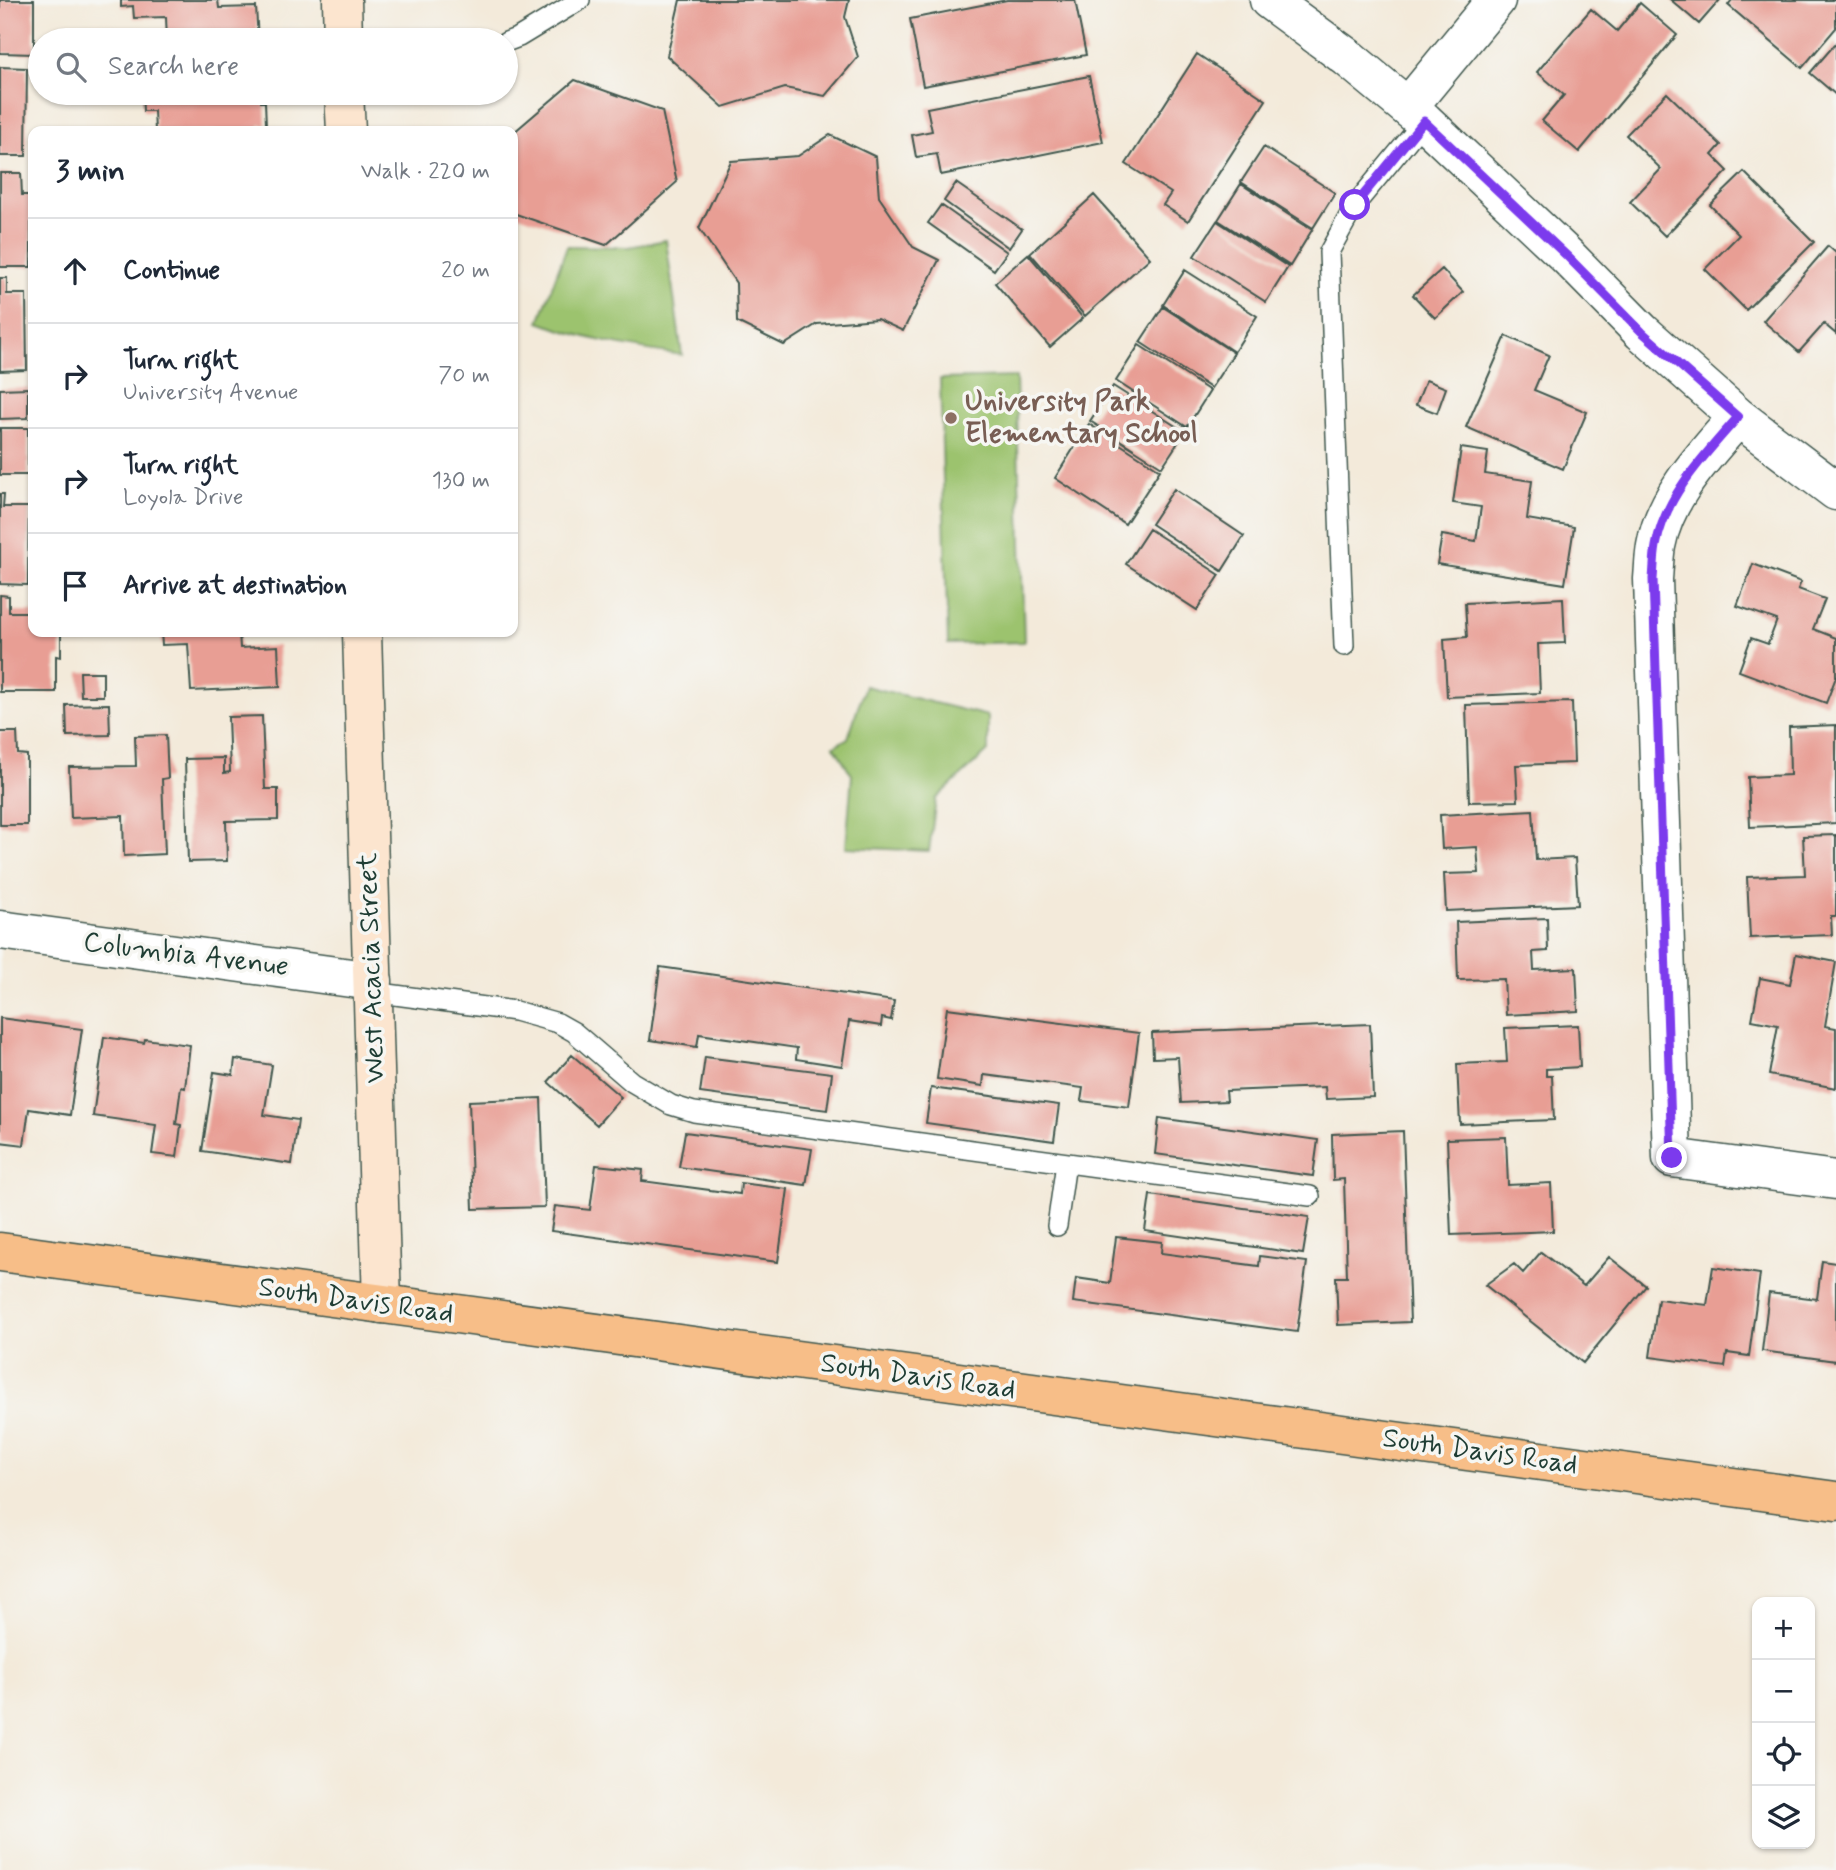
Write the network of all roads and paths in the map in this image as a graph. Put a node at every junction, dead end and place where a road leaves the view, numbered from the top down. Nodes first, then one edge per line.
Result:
1 (342, 0) edge
2 (580, 0) edge
3 (1269, 0) edge
4 (1496, 0) edge
5 (343, 28) edge
6 (518, 37) edge
7 (344, 105) edge
8 (1416, 114) junction
9 (345, 126) edge
10 (1738, 417) junction
11 (1836, 491) edge
12 (362, 637) edge
13 (1344, 646) dead end
14 (0, 930) edge
15 (373, 987) junction
16 (1066, 1163) junction
17 (1836, 1180) edge
18 (1310, 1196) dead end
19 (1057, 1226) dead end
20 (0, 1252) edge
21 (382, 1304) junction
22 (1836, 1501) edge

1 - 5 street
2 - 6 lane
3 - 8 street
4 - 8 street
7 - 9 street
8 - 10 street
8 - 13 lane
10 - 11 street
10 - 17 street
12 - 15 street, West Acacia Street
14 - 15 street, Columbia Avenue
15 - 16 lane
15 - 21 street, West Acacia Street
16 - 18 lane
16 - 19 lane
20 - 21 main road, South Davis Road
21 - 22 main road, South Davis Road

